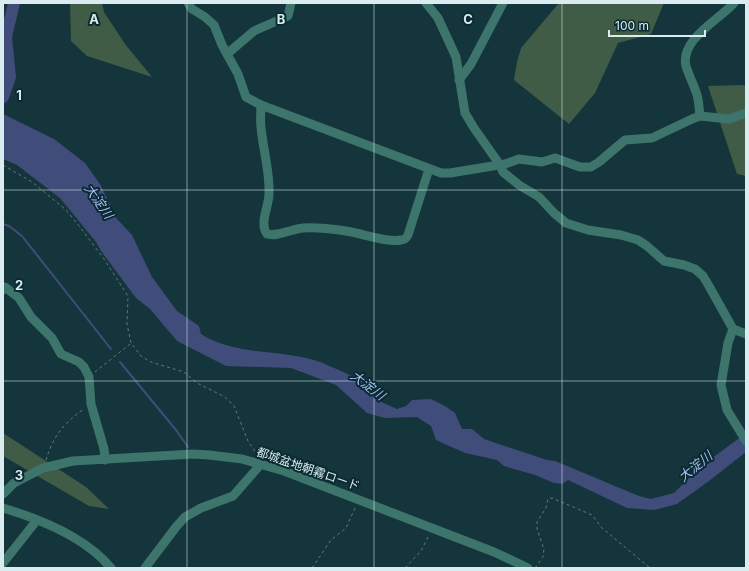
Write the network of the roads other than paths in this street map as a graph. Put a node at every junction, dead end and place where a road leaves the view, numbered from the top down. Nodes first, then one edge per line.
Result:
1 (188, 3) edge
2 (291, 3) edge
3 (426, 3) edge
4 (503, 3) edge
5 (734, 3) edge
6 (227, 54) junction
7 (459, 80) junction
8 (261, 105) junction
9 (746, 113) edge
10 (700, 116) junction
11 (500, 165) junction
12 (429, 169) junction
13 (3, 290) edge
14 (733, 329) junction
15 (746, 334) edge
16 (746, 441) edge
17 (105, 460) junction
18 (261, 464) junction
19 (3, 494) edge
20 (3, 508) edge
21 (37, 520) junction
22 (3, 563) edge
23 (105, 566) edge
24 (145, 568) edge
25 (528, 568) edge

1 - 6 street
2 - 6 street
3 - 7 street
4 - 7 street
5 - 10 street
6 - 8 street
7 - 11 street
8 - 12 street
8 - 12 street
9 - 10 street
10 - 11 street
11 - 12 street
11 - 14 street
13 - 17 street
14 - 15 street
14 - 16 street
17 - 18 street, 都城盆地朝霧ロード
17 - 19 street, 都城盆地朝霧ロード
18 - 24 street
18 - 25 street, 都城盆地朝霧ロード
20 - 21 street
21 - 22 street
21 - 23 street

